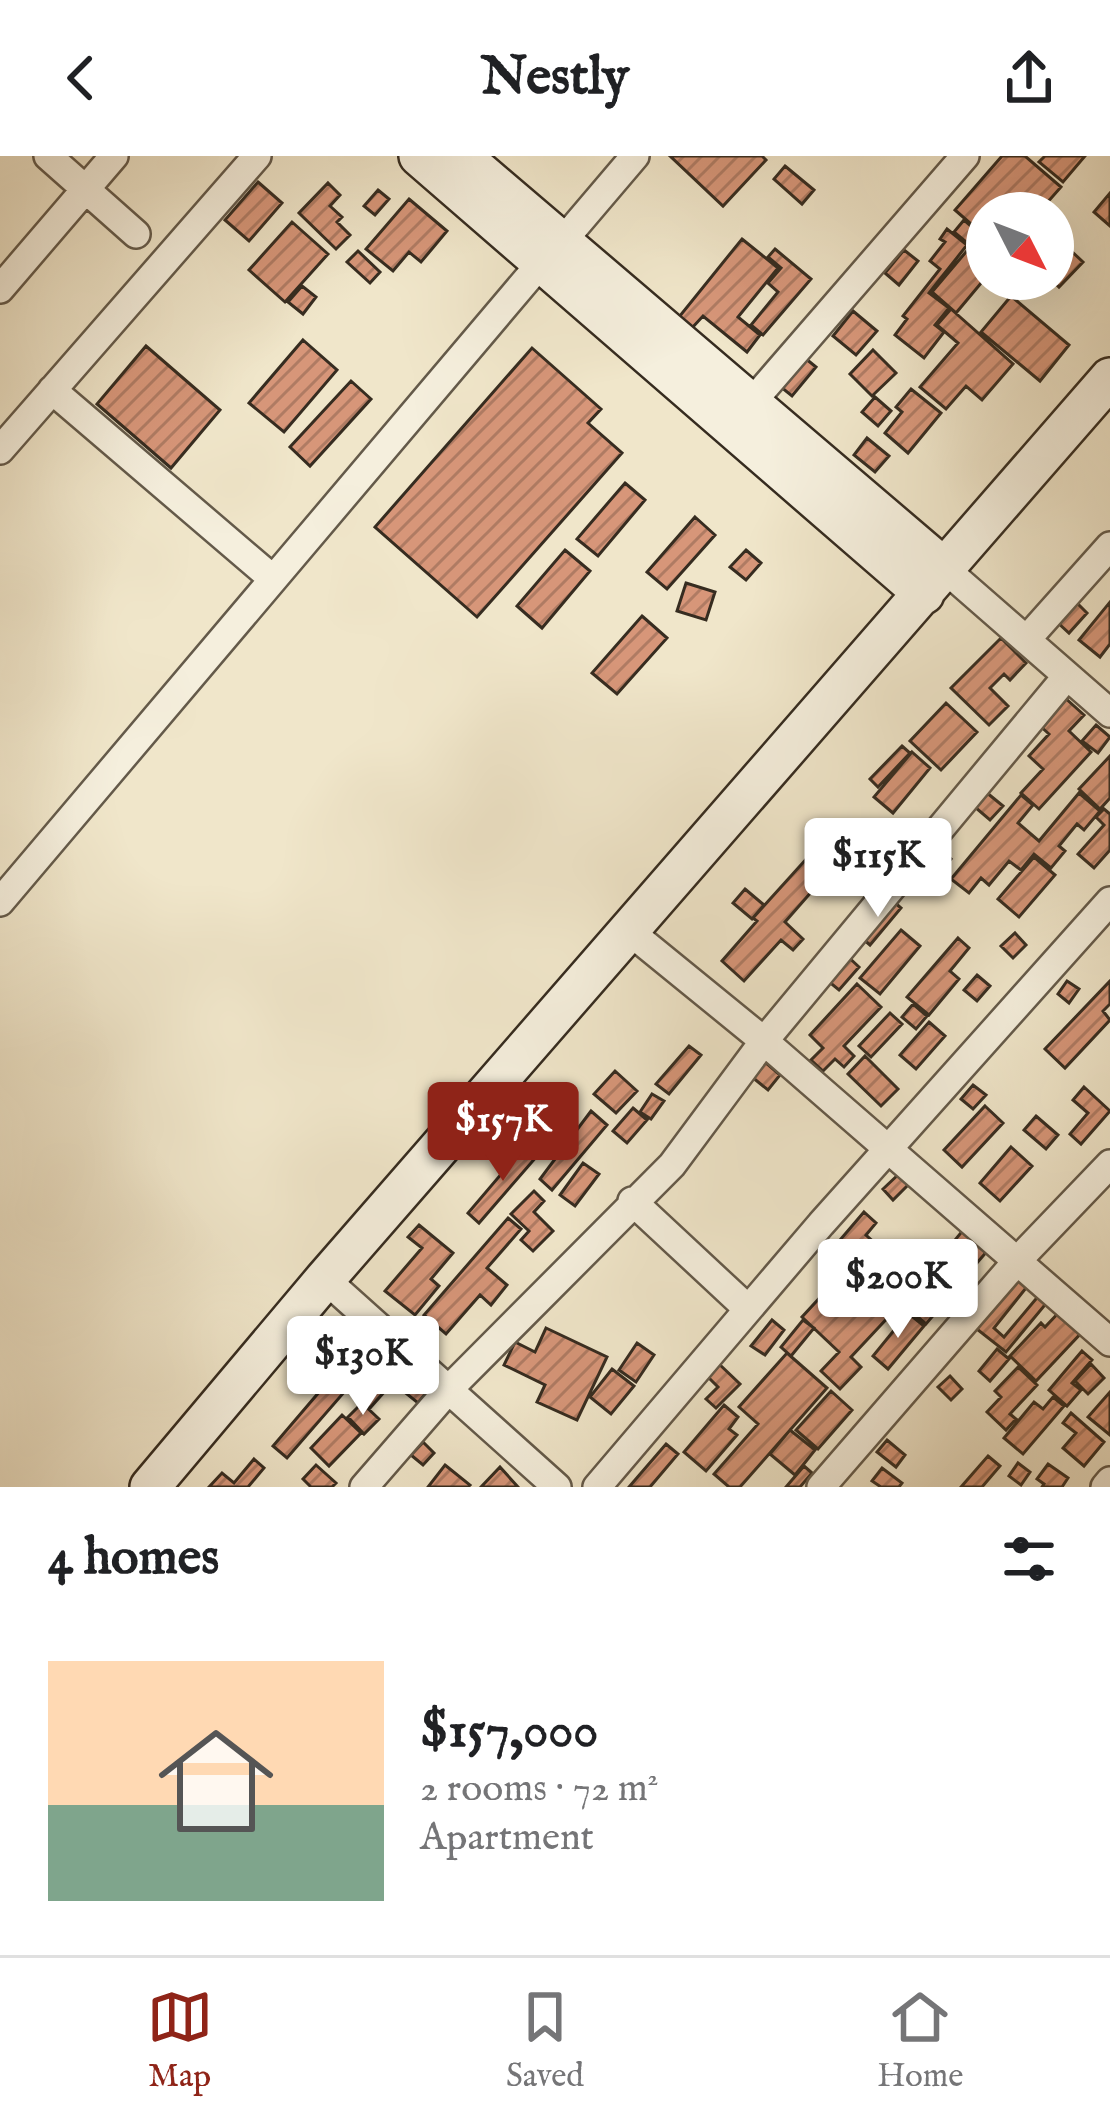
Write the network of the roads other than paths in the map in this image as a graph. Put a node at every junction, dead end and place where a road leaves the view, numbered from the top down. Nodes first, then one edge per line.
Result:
1 (48, 156) edge
2 (114, 156) edge
3 (257, 156) edge
4 (419, 156) edge
5 (461, 156) edge
6 (635, 156) edge
7 (964, 156) edge
8 (86, 190) junction
9 (136, 234) dead end
10 (551, 253) junction
11 (0, 289) edge
12 (1110, 378) edge
13 (52, 390) junction
14 (751, 403) junction
15 (0, 450) edge
16 (1110, 546) edge
17 (273, 579) junction
18 (935, 582) junction
19 (1026, 640) junction
20 (1067, 676) junction
21 (1110, 713) edge
22 (2, 895) edge
23 (1110, 901) edge
24 (629, 931) junction
25 (764, 1041) junction
26 (889, 1149) junction
27 (1110, 1164) edge
28 (632, 1201) junction
29 (1018, 1260) junction
30 (325, 1279) junction
31 (748, 1309) junction
32 (1110, 1342) edge
33 (450, 1388) junction
34 (150, 1487) edge
35 (364, 1487) edge
36 (557, 1487) edge
37 (597, 1487) edge
38 (821, 1487) edge

1 - 8 street
2 - 8 street
3 - 13 street
4 - 10 street
5 - 10 street
6 - 10 street
7 - 14 street
8 - 9 street
8 - 11 street
10 - 14 street
10 - 17 street
10 - 18 street
12 - 18 street
13 - 15 street
13 - 17 street
14 - 18 street
16 - 19 street
17 - 22 street
18 - 19 street
18 - 24 street
19 - 20 street
20 - 21 street
20 - 25 street
23 - 26 street
24 - 25 street
24 - 30 street
25 - 26 street
25 - 28 street
26 - 29 street
26 - 31 street
27 - 29 street
28 - 31 street
28 - 33 street
29 - 32 street
29 - 38 street
30 - 33 street
30 - 34 street
31 - 37 street
33 - 35 street
33 - 36 street

